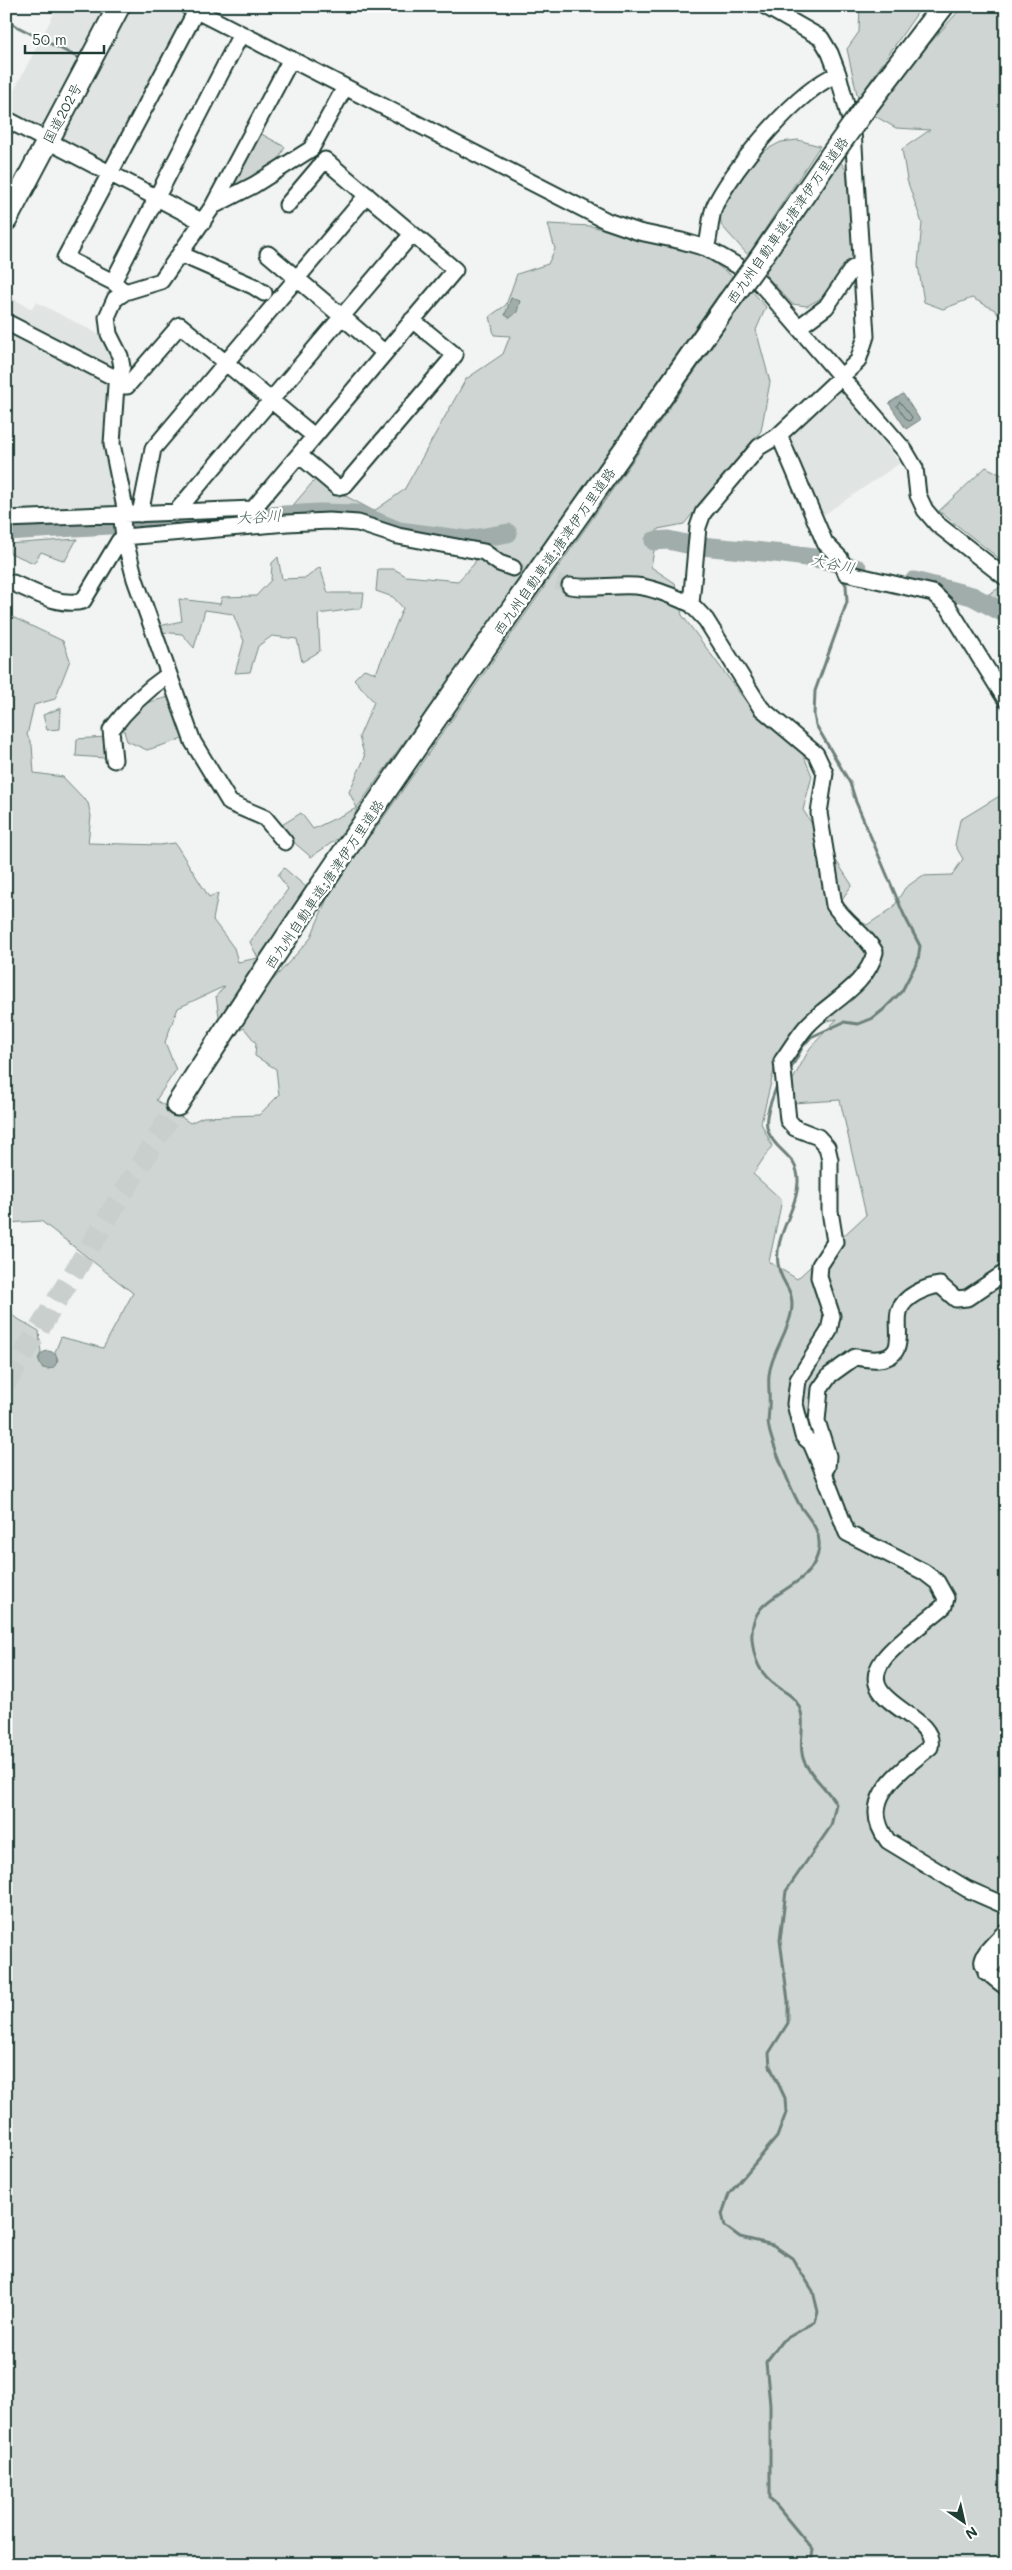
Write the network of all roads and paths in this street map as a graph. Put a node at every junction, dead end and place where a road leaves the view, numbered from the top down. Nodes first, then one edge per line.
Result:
1 (119, 6) edge
2 (765, 6) edge
3 (944, 6) edge
4 (191, 9) edge
5 (241, 34) junction
6 (291, 59) junction
7 (838, 74) junction
8 (345, 87) junction
9 (6, 119) edge
10 (48, 140) junction
11 (110, 173) junction
12 (367, 195) junction
13 (156, 198) junction
14 (287, 205) dead end
15 (214, 206) junction
16 (6, 220) edge
17 (203, 222) junction
18 (412, 234) junction
19 (706, 248) junction
20 (180, 254) junction
21 (268, 254) dead end
22 (862, 263) junction
23 (296, 278) junction
24 (113, 282) junction
25 (125, 292) junction
26 (264, 293) dead end
27 (342, 316) junction
28 (412, 320) junction
29 (6, 322) edge
30 (799, 327) junction
31 (385, 353) junction
32 (226, 361) junction
33 (841, 376) junction
34 (116, 382) junction
35 (271, 400) junction
36 (779, 435) junction
37 (314, 436) junction
38 (299, 455) junction
39 (175, 513) junction
40 (140, 514) junction
41 (6, 519) edge
42 (123, 526) junction
43 (513, 568) tunnel mouth
44 (1006, 578) edge
45 (6, 584) edge
46 (570, 586) tunnel mouth
47 (692, 604) junction
48 (168, 675) junction
49 (1006, 700) edge
50 (114, 760) dead end
51 (285, 842) dead end
52 (177, 1105) tunnel mouth
53 (1006, 1272) edge
54 (823, 1471) junction
55 (1006, 1906) edge
56 (1006, 1931) edge
57 (1006, 1949) edge
58 (986, 1973) junction
59 (1006, 1987) edge

1 - 10 highway, 国道202号
2 - 7 street
3 - 52 highway, 西九州自動車道;唐津伊万里道路, bridge
4 - 5 street
4 - 11 street
5 - 6 street
5 - 13 street
6 - 8 street
6 - 15 street
7 - 19 street
7 - 22 street
8 - 15 street
8 - 19 street
9 - 10 street
10 - 11 street
10 - 16 highway, 国道202号
11 - 13 street
11 - 24 street
12 - 14 street
12 - 18 street
12 - 23 street
13 - 17 street
13 - 24 street
15 - 17 street
17 - 20 street
18 - 27 street
18 - 28 street
19 - 30 street
20 - 25 street
20 - 26 street
21 - 23 street
22 - 30 street
22 - 33 street
23 - 27 street
23 - 32 street
24 - 25 street
25 - 34 street
27 - 31 street
27 - 35 street
28 - 31 street
28 - 38 street
29 - 34 street
30 - 33 street
31 - 37 street
32 - 34 street
32 - 35 street
32 - 40 street
33 - 36 street
33 - 44 street
34 - 42 street
35 - 37 street
35 - 39 street
36 - 47 street
36 - 49 street
37 - 38 street
38 - 39 street
39 - 40 street
40 - 42 street
41 - 42 street
42 - 43 street
42 - 45 street
42 - 48 street
46 - 47 street
47 - 54 street
48 - 50 street
48 - 51 street
53 - 54 street
54 - 55 street
56 - 58 street
57 - 58 street
58 - 59 street

